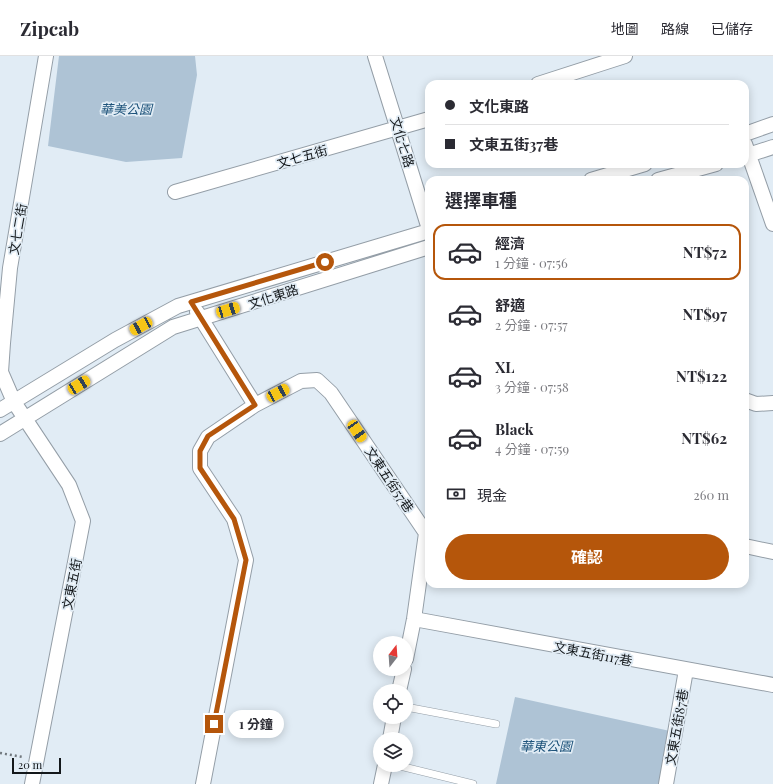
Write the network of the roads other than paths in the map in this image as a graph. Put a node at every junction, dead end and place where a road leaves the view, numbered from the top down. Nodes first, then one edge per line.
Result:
1 (46, 56) edge
2 (375, 56) edge
3 (625, 56) edge
4 (550, 80) edge
5 (425, 120) edge
6 (773, 124) edge
7 (399, 128) junction
8 (749, 133) edge
9 (773, 147) edge
10 (749, 151) edge
11 (749, 160) edge
12 (630, 168) edge
13 (702, 168) edge
14 (604, 176) edge
15 (672, 176) edge
16 (175, 192) dead end
17 (425, 216) edge
18 (773, 224) edge
19 (425, 231) edge
20 (425, 248) edge
21 (5, 267) edge
22 (191, 302) junction
23 (201, 318) junction
24 (749, 401) edge
25 (14, 402) junction
26 (773, 404) edge
27 (255, 405) junction
28 (0, 410) edge
29 (25, 418) junction
30 (0, 434) edge
31 (425, 528) edge
32 (749, 547) edge
33 (425, 551) edge
34 (773, 552) edge
35 (414, 619) junction
36 (411, 636) edge
37 (686, 670) junction
38 (773, 685) edge
39 (413, 708) edge
40 (496, 724) dead end
41 (413, 769) edge
42 (384, 772) edge
43 (32, 784) edge
44 (203, 784) edge
45 (381, 784) edge
46 (473, 784) edge
47 (666, 784) edge

1 - 21 street, 文七二街
2 - 7 street, 文化七路
3 - 4 street
5 - 7 street, 文七五街
6 - 8 street
7 - 16 street, 文七五街
7 - 17 street, 文化七路
9 - 10 street
11 - 18 street
12 - 14 street
13 - 15 street
19 - 22 street, 文化東路
20 - 23 street, 文化東路
21 - 25 street, 文七二街
22 - 23 street
22 - 25 street, 文化東路
23 - 27 street
23 - 29 street, 文化東路
24 - 26 street
25 - 28 street, 文化東路
25 - 29 street, 文東五街
27 - 31 street, 文東五街57巷
27 - 44 street, 文東五街57巷
29 - 30 street, 文化東路
29 - 43 street, 文東五街
32 - 34 street
33 - 35 street, 文東五街57巷
35 - 36 street, 文東五街57巷
35 - 37 street, 文東五街117巷
37 - 38 street, 文東五街117巷
37 - 47 street, 文東五街87巷
39 - 40 lane
41 - 46 lane
42 - 45 street

